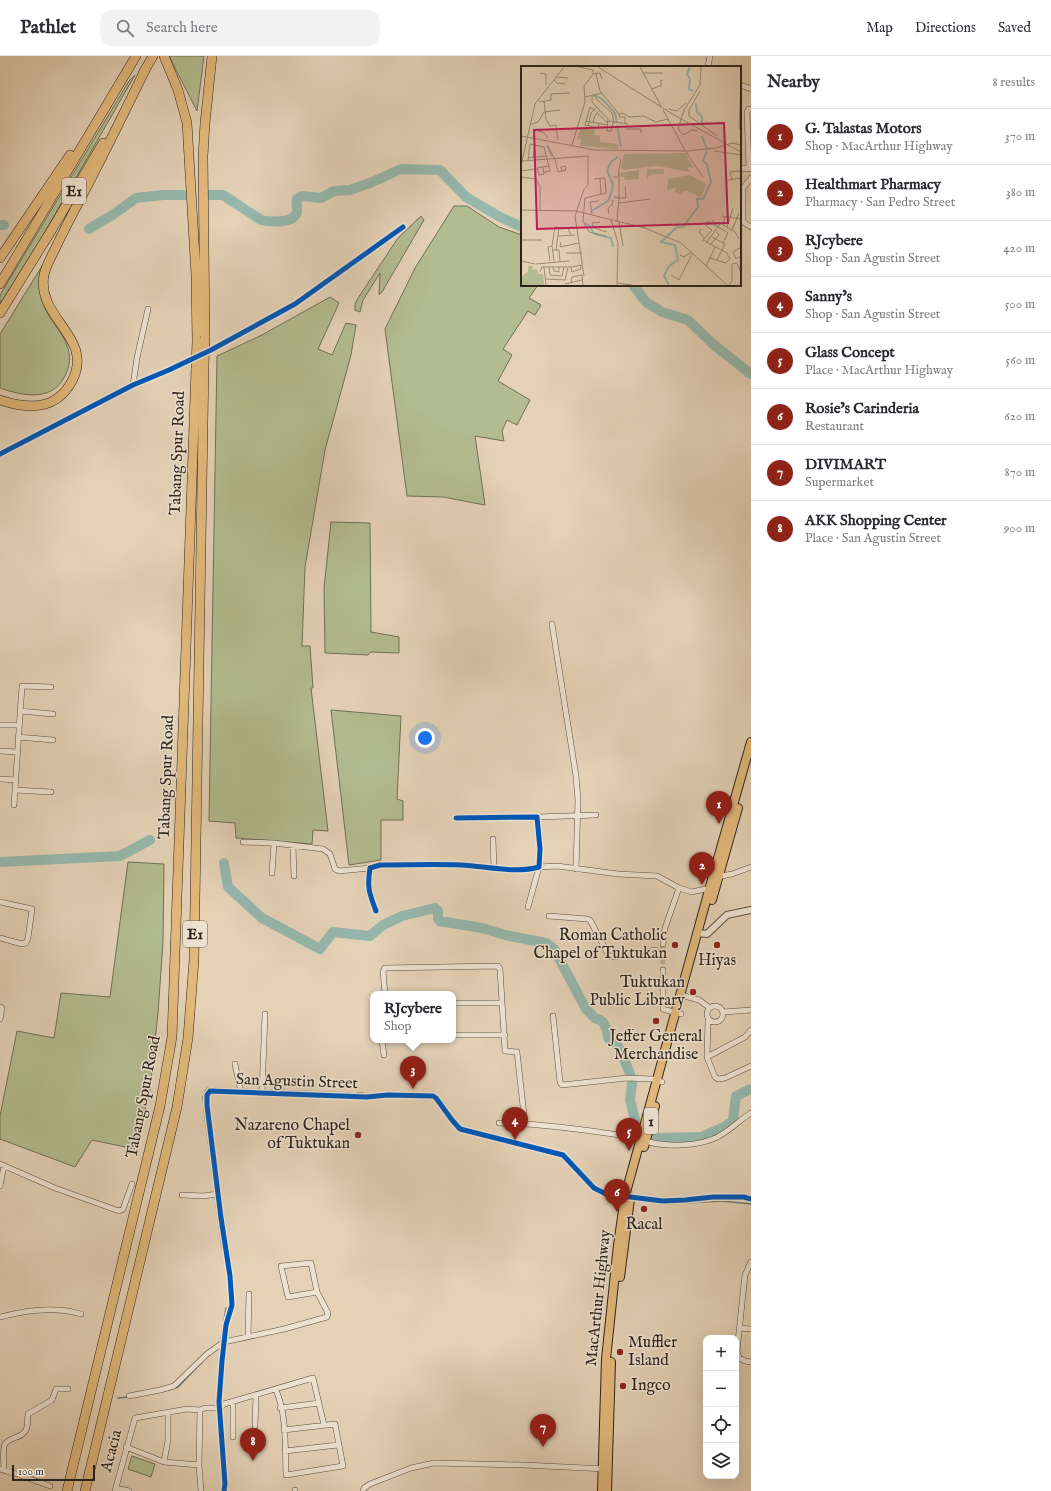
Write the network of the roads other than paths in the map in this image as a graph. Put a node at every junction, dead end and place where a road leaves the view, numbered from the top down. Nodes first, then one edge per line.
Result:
1 (153, 56) edge
2 (164, 56) edge
3 (212, 56) edge
4 (710, 56) edge
5 (134, 60) edge
6 (708, 66) edge
7 (146, 68) junction
8 (741, 85) edge
9 (751, 90) edge
10 (751, 109) edge
11 (750, 170) edge
12 (751, 178) edge
13 (741, 222) edge
14 (403, 227) dead end
15 (751, 227) edge
16 (0, 258) edge
17 (0, 284) edge
18 (148, 309) dead end
19 (0, 313) edge
20 (201, 339) junction
21 (200, 366) junction
22 (133, 386) junction
23 (0, 400) edge
24 (0, 454) edge
25 (552, 624) dead end
26 (51, 687) dead end
27 (20, 711) junction
28 (53, 714) dead end
29 (0, 725) edge
30 (19, 725) junction
31 (18, 737) junction
32 (53, 740) dead end
33 (751, 742) edge
34 (0, 751) edge
35 (17, 752) junction
36 (751, 761) edge
37 (0, 779) edge
38 (16, 780) junction
39 (15, 790) junction
40 (52, 792) dead end
41 (14, 805) dead end
42 (596, 815) dead end
43 (578, 816) junction
44 (537, 817) junction
45 (456, 818) dead end
46 (493, 839) dead end
47 (243, 842) dead end
48 (274, 843) junction
49 (294, 846) junction
50 (538, 867) junction
51 (751, 867) edge
52 (370, 868) junction
53 (494, 869) junction
54 (576, 869) junction
55 (272, 873) dead end
56 (294, 876) dead end
57 (716, 877) junction
58 (679, 888) junction
59 (711, 891) junction
60 (0, 902) edge
61 (528, 907) dead end
62 (751, 910) edge
63 (376, 911) dead end
64 (549, 916) dead end
65 (700, 934) junction
66 (0, 938) edge
67 (663, 944) tunnel mouth
68 (656, 950) dead end
69 (663, 970) tunnel mouth
70 (385, 991) edge
71 (683, 996) junction
72 (501, 1002) junction
73 (456, 1003) edge
74 (0, 1007) edge
75 (710, 1008) junction
76 (751, 1010) edge
77 (723, 1012) junction
78 (265, 1014) dead end
79 (678, 1014) junction
80 (552, 1016) dead end
81 (0, 1019) edge
82 (708, 1020) junction
83 (751, 1030) edge
84 (456, 1035) edge
85 (505, 1035) junction
86 (382, 1043) edge
87 (384, 1055) dead end
88 (707, 1057) junction
89 (234, 1064) dead end
90 (751, 1066) edge
91 (659, 1081) junction
92 (241, 1092) junction
93 (262, 1093) junction
94 (751, 1113) edge
95 (499, 1123) dead end
96 (525, 1124) junction
97 (643, 1140) junction
98 (2, 1165) edge
99 (132, 1184) dead end
100 (0, 1186) edge
101 (218, 1194) junction
102 (182, 1195) dead end
103 (628, 1197) junction
104 (751, 1199) edge
105 (751, 1262) edge
106 (317, 1292) junction
107 (249, 1294) dead end
108 (81, 1314) dead end
109 (0, 1317) edge
110 (740, 1328) junction
111 (751, 1329) edge
112 (248, 1336) junction
113 (224, 1342) junction
114 (751, 1362) edge
115 (68, 1389) dead end
116 (276, 1390) junction
117 (129, 1396) dead end
118 (256, 1396) junction
119 (233, 1402) junction
120 (319, 1403) junction
121 (220, 1408) junction
122 (280, 1408) junction
123 (200, 1410) junction
124 (168, 1412) junction
125 (324, 1425) junction
126 (255, 1426) dead end
127 (284, 1430) junction
128 (233, 1437) dead end
129 (338, 1445) junction
130 (126, 1448) junction
131 (285, 1451) junction
132 (164, 1462) junction
133 (199, 1465) junction
134 (605, 1469) junction
135 (2, 1470) edge
136 (16, 1474) dead end
137 (22, 1476) dead end
138 (50, 1486) dead end
139 (116, 1489) edge
140 (67, 1491) edge
141 (85, 1491) edge
142 (129, 1491) edge
143 (201, 1491) edge
144 (224, 1491) edge
145 (363, 1491) edge
146 (602, 1491) edge
147 (608, 1491) edge

1 - 7 highway, E1
2 - 20 highway, Tabang Spur Road / E1
3 - 20 highway, Tabang Spur Road / E1
4 - 6 street
5 - 16 highway
5 - 17 highway, E1
7 - 19 highway, E1
7 - 23 highway
8 - 9 street
10 - 11 street
12 - 13 street
13 - 15 street
14 - 22 street
18 - 22 street
20 - 21 highway, Tabang Spur Road / E1, bridge
21 - 140 highway, Tabang Spur Road / E1
21 - 141 highway, Tabang Spur Road / E1
22 - 24 street
25 - 43 street
26 - 27 street
27 - 28 street
27 - 30 street
29 - 30 street
30 - 31 street
31 - 32 street
31 - 35 street
33 - 57 highway, MacArthur Highway / 1
34 - 35 street
35 - 38 street
36 - 57 highway, MacArthur Highway / 1
37 - 38 street
38 - 39 street
39 - 40 street
39 - 41 street
42 - 43 street
43 - 44 street
43 - 54 street
44 - 45 street
44 - 50 street
46 - 53 street
47 - 48 street
48 - 49 street
48 - 55 street
49 - 52 street
49 - 56 street
50 - 53 street
50 - 54 street
50 - 61 street
51 - 57 street
52 - 53 street
52 - 63 street
54 - 58 street
57 - 59 highway, MacArthur Highway / 1
58 - 59 street
58 - 67 street
59 - 65 highway, MacArthur Highway / 1
60 - 66 street
62 - 65 street
64 - 68 street
65 - 71 highway, MacArthur Highway / 1
69 - 79 street
70 - 72 street
71 - 75 street
71 - 79 highway, MacArthur Highway / 1
72 - 73 street
72 - 85 street
74 - 81 street
75 - 77 street
75 - 82 street
76 - 77 street
77 - 82 street
78 - 93 street
79 - 91 highway, MacArthur Highway / 1
80 - 91 street
82 - 88 street
83 - 88 street
84 - 85 street
85 - 96 street
86 - 87 street
88 - 90 street
89 - 92 street
91 - 97 highway, MacArthur Highway / 1
92 - 93 street, San Agustin Street
92 - 101 street, San Agustin Street
93 - 103 street, San Agustin Street
94 - 97 street
95 - 96 street
96 - 97 street
97 - 103 highway, MacArthur Highway / 1
98 - 99 street
98 - 100 street
101 - 102 street
101 - 113 street, San Agustin Street
103 - 104 street, San Agustin Street
103 - 134 highway, MacArthur Highway / 1
105 - 110 street
106 - 106 street
106 - 112 street
107 - 112 street
108 - 109 street
110 - 111 street
110 - 114 street
112 - 113 street
113 - 117 street
113 - 121 street, San Agustin Street
115 - 135 street
116 - 118 street
116 - 120 street
116 - 122 street
118 - 119 street
118 - 126 street
119 - 121 street
119 - 128 street
120 - 122 street
120 - 125 street
121 - 123 street
121 - 144 street, San Agustin Street
122 - 127 street
123 - 124 street
123 - 133 street
124 - 130 street, Acacia
124 - 132 street
125 - 127 street
125 - 129 street
127 - 131 street
129 - 131 street
129 - 131 street
130 - 132 street
130 - 139 street, Acacia
132 - 133 street
133 - 143 street
134 - 145 street
134 - 146 highway, MacArthur Highway / 1
134 - 147 highway, MacArthur Highway / 1
135 - 136 street
137 - 138 street
139 - 142 street

